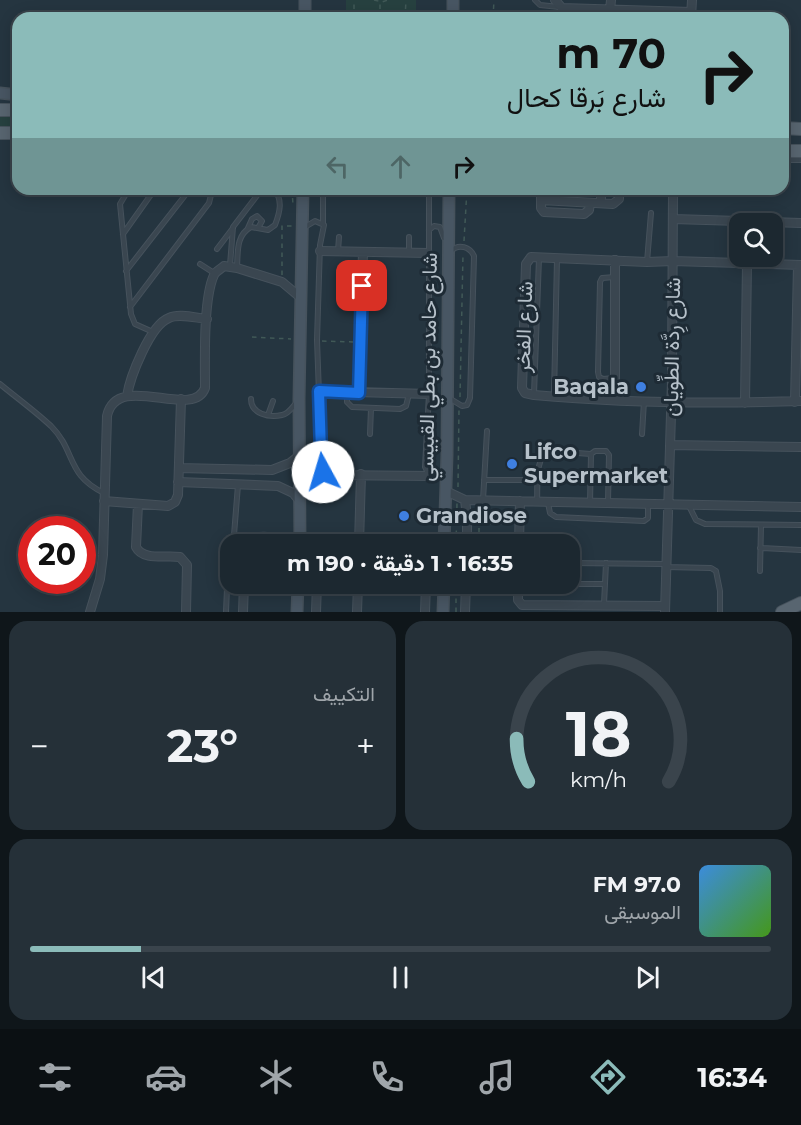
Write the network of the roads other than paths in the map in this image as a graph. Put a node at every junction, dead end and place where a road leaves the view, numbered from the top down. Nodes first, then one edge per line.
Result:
1 (535, 0) edge
2 (555, 0) edge
3 (611, 0) edge
4 (562, 8) junction
5 (610, 10) junction
6 (629, 12) edge
7 (124, 195) edge
8 (151, 195) edge
9 (185, 195) edge
10 (211, 195) edge
11 (257, 195) edge
12 (278, 195) edge
13 (302, 195) edge
14 (323, 195) edge
15 (429, 195) edge
16 (450, 195) edge
17 (541, 195) edge
18 (602, 195) edge
19 (619, 195) edge
20 (673, 195) edge
21 (601, 203) junction
22 (651, 213) dead end
23 (673, 219) junction
24 (323, 223) junction
25 (801, 223) edge
26 (233, 227) junction
27 (248, 228) junction
28 (257, 228) junction
29 (298, 228) junction
30 (428, 231) junction
31 (123, 235) junction
32 (339, 237) dead end
33 (409, 237) dead end
34 (232, 240) junction
35 (239, 241) junction
36 (217, 249) dead end
37 (320, 251) junction
38 (338, 252) junction
39 (363, 252) junction
40 (409, 252) junction
41 (428, 253) junction
42 (448, 253) junction
43 (539, 258) junction
44 (557, 258) junction
45 (615, 260) junction
46 (673, 261) junction
47 (647, 262) junction
48 (729, 263) edge
49 (200, 264) dead end
50 (783, 264) edge
51 (799, 265) edge
52 (234, 267) junction
53 (747, 267) edge
54 (126, 271) junction
55 (215, 273) junction
56 (615, 278) junction
57 (301, 298) junction
58 (130, 308) junction
59 (207, 319) junction
60 (154, 333) junction
61 (614, 378) junction
62 (0, 384) edge
63 (319, 391) junction
64 (347, 392) junction
65 (359, 393) junction
66 (410, 393) junction
67 (429, 394) junction
68 (534, 395) junction
69 (128, 396) junction
70 (447, 397) junction
71 (554, 397) junction
72 (182, 399) junction
73 (251, 399) dead end
74 (299, 399) junction
75 (615, 400) junction
76 (644, 400) junction
77 (273, 401) dead end
78 (798, 401) edge
79 (672, 402) junction
80 (745, 403) junction
81 (371, 408) junction
82 (268, 415) junction
83 (487, 431) dead end
84 (370, 434) dead end
85 (642, 434) dead end
86 (670, 445) junction
87 (801, 447) edge
88 (591, 454) junction
89 (300, 455) junction
90 (327, 464) junction
91 (425, 467) junction
92 (179, 468) junction
93 (447, 469) junction
94 (337, 474) junction
95 (361, 474) junction
96 (321, 475) junction
97 (415, 476) junction
98 (430, 476) junction
99 (484, 480) junction
100 (529, 480) dead end
101 (178, 482) junction
102 (238, 484) junction
103 (452, 492) junction
104 (104, 497) junction
105 (465, 500) junction
106 (300, 501) junction
107 (483, 501) junction
108 (520, 501) junction
109 (537, 502) junction
110 (548, 502) junction
111 (590, 503) junction
112 (608, 503) junction
113 (138, 504) junction
114 (648, 504) junction
115 (668, 504) junction
116 (689, 505) junction
117 (801, 507) edge
118 (445, 512) junction
119 (520, 521) junction
120 (467, 522) junction
121 (761, 525) junction
122 (801, 525) edge
123 (234, 534) edge
124 (298, 534) edge
125 (359, 534) edge
126 (443, 534) edge
127 (467, 534) edge
128 (519, 534) edge
129 (760, 548) junction
130 (801, 550) edge
131 (580, 563) edge
132 (606, 564) junction
133 (666, 566) junction
134 (760, 570) dead end
135 (580, 584) edge
136 (605, 584) junction
137 (227, 594) edge
138 (243, 594) edge
139 (298, 594) edge
140 (317, 594) edge
141 (358, 594) edge
142 (426, 594) edge
143 (444, 594) edge
144 (466, 594) edge
145 (518, 594) edge
146 (801, 603) edge
147 (604, 605) junction
148 (613, 609) edge
149 (665, 609) edge
150 (90, 612) edge
151 (186, 612) edge
152 (226, 612) edge
153 (243, 612) edge
154 (297, 612) edge
155 (316, 612) edge
156 (357, 612) edge
157 (425, 612) edge
158 (443, 612) edge
159 (465, 612) edge
160 (720, 612) edge
161 (782, 612) edge

1 - 4 lane
2 - 4 street
3 - 5 street
4 - 5 street
5 - 6 street
7 - 31 lane
8 - 31 lane
9 - 54 lane
10 - 58 lane
11 - 26 lane
12 - 28 lane
13 - 29 main road
14 - 24 lane
15 - 30 lane
16 - 42 main road, شارع حامد بن بطي القبيسي
17 - 21 street
18 - 21 street
19 - 21 street
20 - 23 street, شارع رِدَّة الطِّويان
22 - 47 lane
23 - 25 street
23 - 46 street, شارع رِدَّة الطِّويان
24 - 29 lane
24 - 37 lane
26 - 34 lane
26 - 36 lane
27 - 28 lane
27 - 28 lane
27 - 35 lane
29 - 57 main road
30 - 41 lane
30 - 42 lane
31 - 54 lane
32 - 38 lane
33 - 40 lane
34 - 35 lane
34 - 52 lane
35 - 52 lane
37 - 38 street
37 - 63 lane
38 - 39 street
39 - 40 street
39 - 65 street
40 - 41 street
41 - 67 lane
42 - 70 main road, شارع حامد بن بطي القبيسي
42 - 70 lane
43 - 44 street, شارع الفخر
43 - 68 lane
43 - 68 street, شارع الفخر
44 - 45 street, شارع الفخر
44 - 71 lane
45 - 47 street, شارع الفخر
45 - 56 street
46 - 47 street, شارع الفخر
46 - 48 street, شارع الفخر
46 - 79 street, شارع رِدَّة الطِّويان
49 - 55 lane
50 - 51 street, شارع الفخر
51 - 78 street
52 - 55 street
52 - 57 street
53 - 80 street
54 - 58 lane
55 - 59 street
56 - 61 street
56 - 61 lane
57 - 74 main road
58 - 60 lane
59 - 60 street
59 - 72 street
60 - 69 street
61 - 75 street
62 - 104 lane
63 - 64 street
63 - 90 lane
64 - 65 street
64 - 81 lane
65 - 66 street
66 - 67 street
66 - 81 lane
67 - 91 lane
68 - 71 street, شارع الفخر
69 - 72 street
69 - 104 street
70 - 93 main road, شارع حامد بن بطي القبيسي
71 - 75 street, شارع الفخر
72 - 92 street
73 - 82 lane
74 - 82 lane
74 - 89 main road
75 - 76 street, شارع الفخر
76 - 79 street, شارع الفخر
76 - 85 lane
77 - 82 lane
78 - 80 street, شارع الفخر
79 - 80 street, شارع الفخر
79 - 86 street, شارع رِدَّة الطِّويان
81 - 84 lane
83 - 99 lane
86 - 87 street
86 - 115 street, شارع رِدَّة الطِّويان
88 - 109 lane
88 - 111 lane
88 - 112 lane
89 - 92 street
89 - 96 street
89 - 106 main road
90 - 94 lane
90 - 96 lane
91 - 97 lane
91 - 98 lane
92 - 101 street
93 - 98 street
93 - 103 main road, شارع حامد بن بطي القبيسي
94 - 95 street
94 - 96 street
95 - 97 street
95 - 125 street
97 - 98 street
99 - 100 lane
99 - 107 lane
101 - 102 street
101 - 113 street
102 - 106 street
102 - 123 lane
103 - 105 street
103 - 118 main road, شارع حامد بن بطي القبيسي
104 - 113 street
104 - 150 street
105 - 107 street
105 - 118 street
105 - 120 street
106 - 124 main road
107 - 108 street
108 - 109 street
108 - 119 street
109 - 110 street
110 - 111 street
110 - 114 lane
111 - 112 street
112 - 114 street
113 - 151 street
114 - 115 street
115 - 116 street
115 - 133 street, شارع رِدَّة الطِّويان
116 - 117 street
116 - 121 lane
118 - 126 main road, شارع حامد بن بطي القبيسي
119 - 120 lane
119 - 128 street
120 - 127 street
121 - 122 lane
121 - 129 lane
129 - 130 lane
129 - 134 lane
131 - 132 lane
132 - 133 lane
132 - 136 lane
133 - 149 street, شارع رِدَّة الطِّويان
133 - 160 lane
135 - 136 lane
136 - 147 lane
137 - 152 lane
138 - 153 street
139 - 154 main road
140 - 155 street
141 - 156 street
142 - 157 street
143 - 158 main road
144 - 159 street
145 - 147 street
146 - 161 main road
147 - 148 street
148 - 149 street

